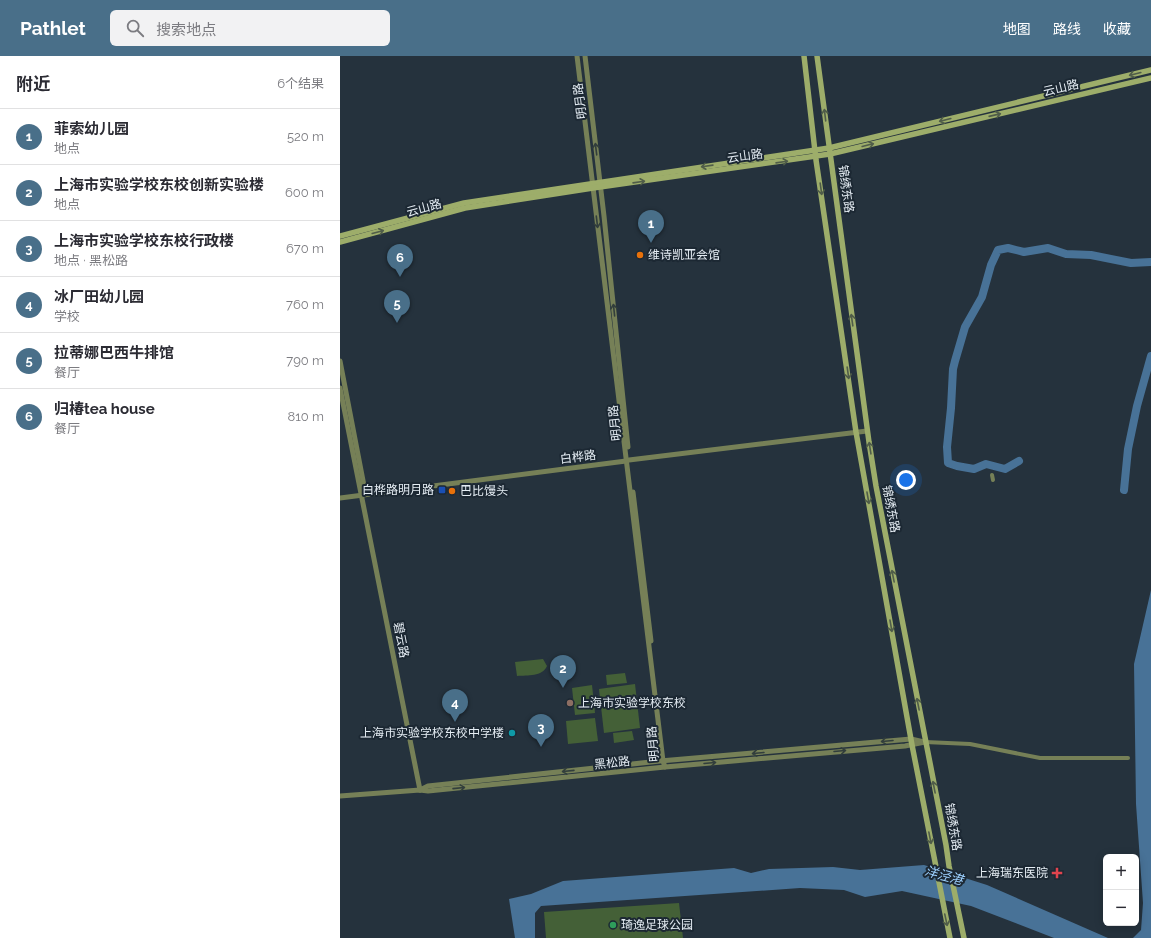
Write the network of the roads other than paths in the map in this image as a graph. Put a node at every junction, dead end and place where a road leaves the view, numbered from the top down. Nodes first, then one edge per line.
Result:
1 (577, 56) edge
2 (585, 56) edge
3 (804, 56) edge
4 (817, 56) edge
5 (1151, 70) edge
6 (1151, 78) edge
7 (829, 148) junction
8 (816, 153) junction
9 (830, 154) junction
10 (600, 185) junction
11 (592, 186) junction
12 (340, 236) edge
13 (340, 242) edge
14 (340, 361) edge
15 (340, 388) edge
16 (867, 431) junction
17 (856, 432) junction
18 (628, 460) junction
19 (362, 495) junction
20 (340, 498) edge
21 (912, 742) junction
22 (926, 742) junction
23 (1128, 758) dead end
24 (665, 761) junction
25 (665, 767) junction
26 (420, 790) junction
27 (340, 796) edge
28 (950, 938) edge
29 (964, 938) edge

1 - 11 street, 明月路
10 -> 2 street, 明月路
3 - 8 main road, 锦绣东路
7 -> 4 main road, 锦绣东路
5 -> 7 main road, 云山路
9 -> 6 main road, 云山路
7 - 8 main road, 云山路
7 - 9 main road, 锦绣东路
8 - 9 main road, 云山路
8 - 10 main road, 云山路
8 -> 17 main road, 锦绣东路
16 -> 9 main road, 锦绣东路
10 - 11 main road, 云山路
18 -> 10 street, 明月路
11 - 12 main road, 云山路
13 -> 11 main road, 云山路
11 -> 18 street, 明月路
14 - 19 street, 碧云路
15 - 19 street, 碧云路
16 - 17 street, 白桦路
22 -> 16 main road, 锦绣东路
17 - 18 street, 白桦路
17 -> 21 main road, 锦绣东路
18 - 19 street, 白桦路
18 - 24 street, 明月路
19 - 20 street, 白桦路
19 - 26 street, 碧云路
21 - 22 street
21 -> 24 street
25 -> 21 street, 黑松路
21 -> 28 main road, 锦绣东路
22 - 23 street
29 -> 22 main road, 锦绣东路
24 - 25 street, 明月路
24 -> 26 street
26 -> 25 street, 黑松路
26 - 27 street, 黑松路

